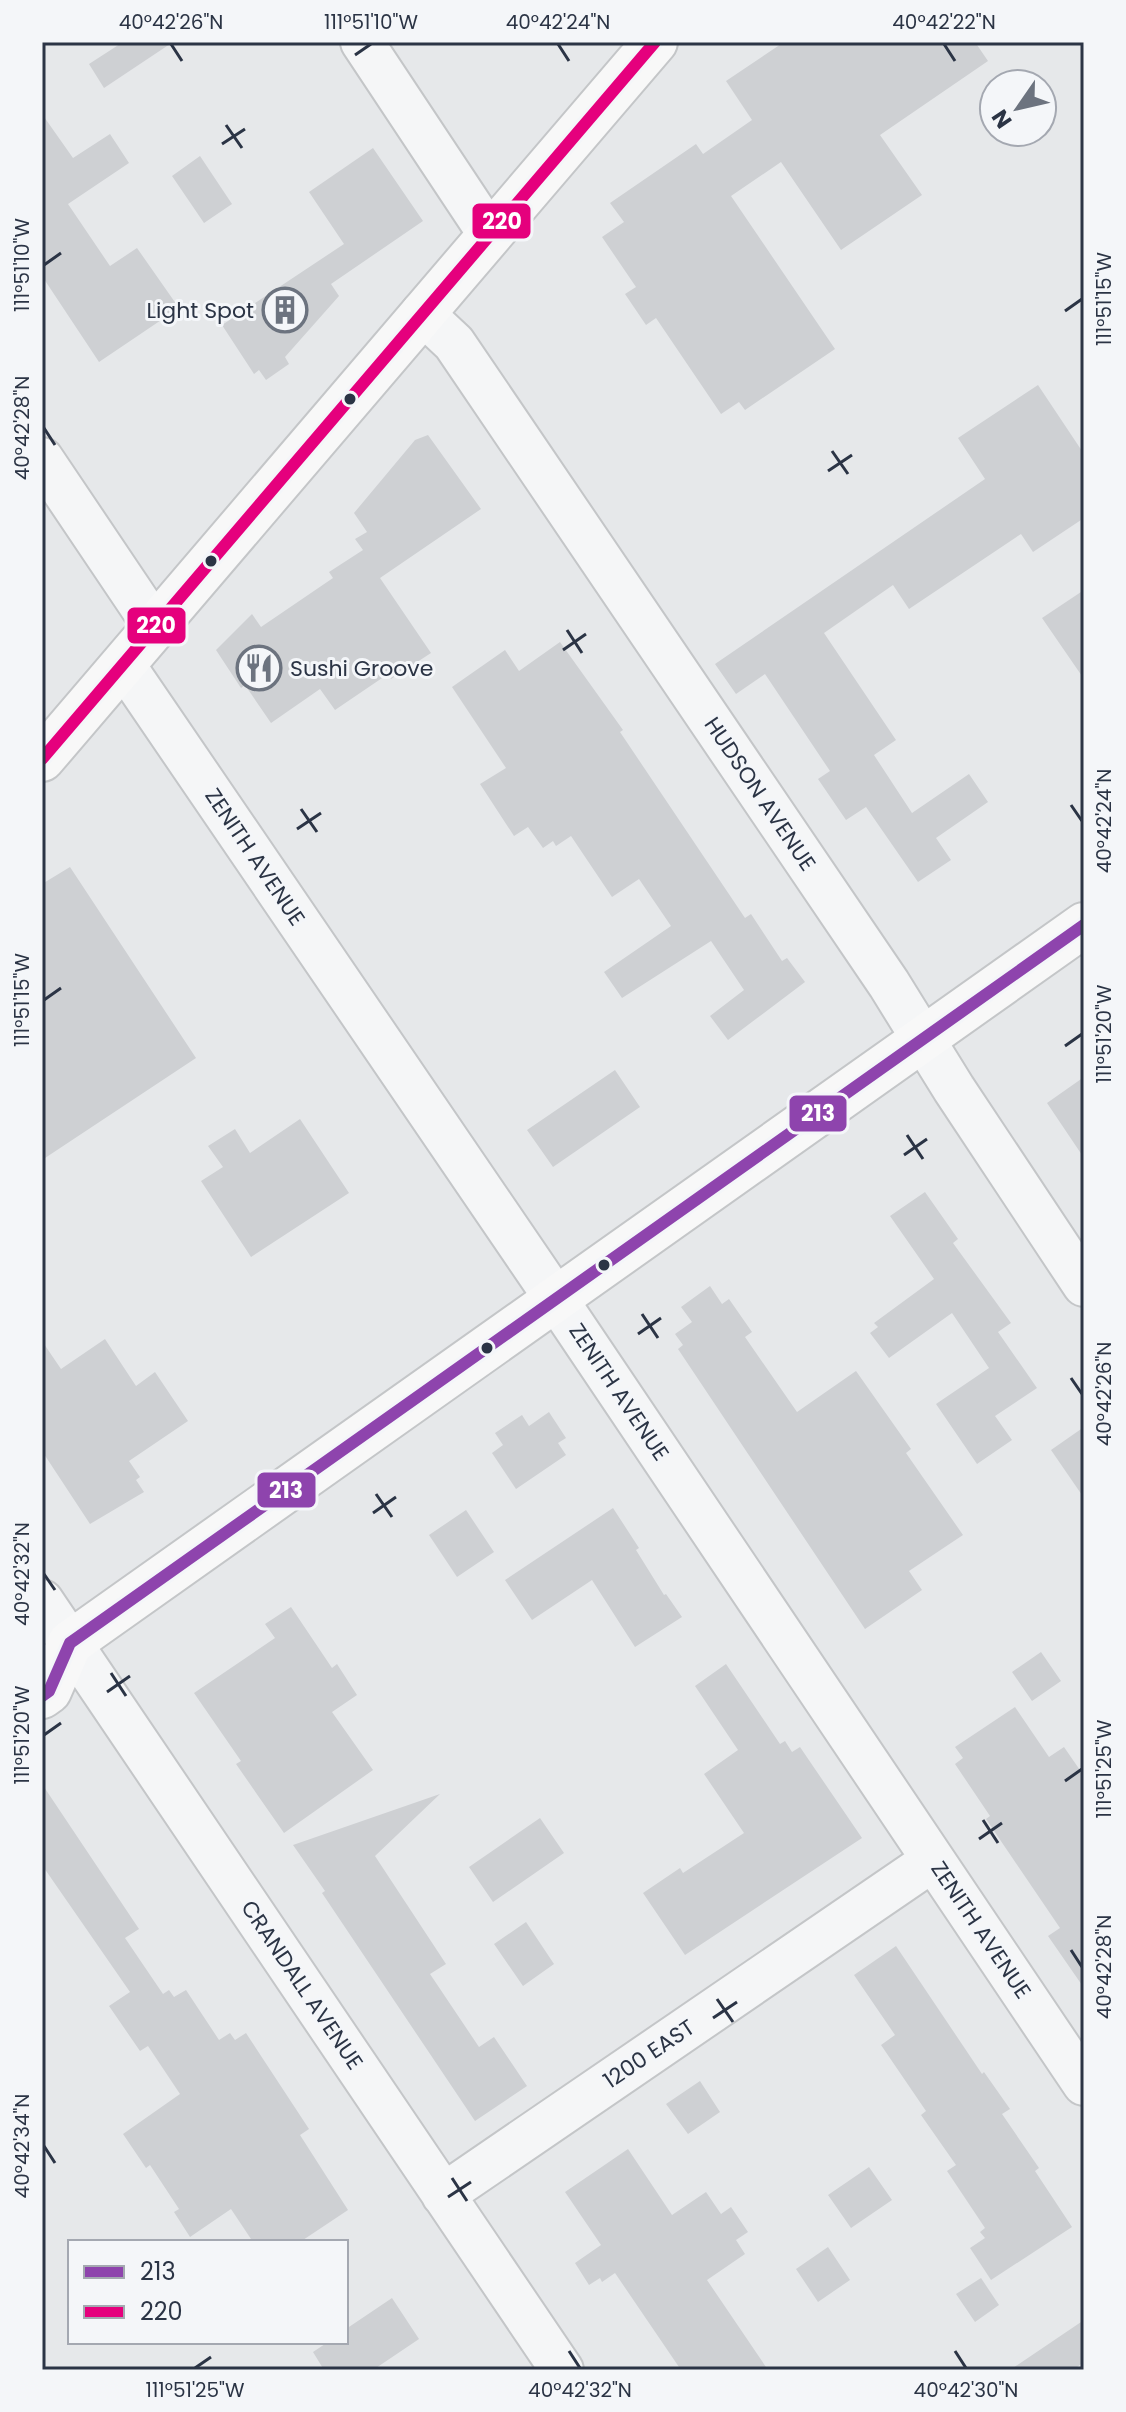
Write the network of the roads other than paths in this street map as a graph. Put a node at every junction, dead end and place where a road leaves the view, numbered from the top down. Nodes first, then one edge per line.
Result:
1 (362, 42) edge
2 (655, 42) edge
3 (490, 235) junction
4 (422, 313) junction
5 (42, 459) edge
6 (155, 627) junction
7 (123, 664) junction
8 (42, 759) edge
9 (1084, 925) edge
10 (922, 1038) junction
11 (1084, 1285) edge
12 (556, 1299) junction
13 (42, 1601) edge
14 (56, 1644) edge
15 (42, 1696) edge
16 (933, 1860) junction
17 (1084, 2084) edge
18 (443, 2195) junction
19 (562, 2370) edge

1 - 3 street
2 - 3 main road
3 - 4 main road
4 - 6 main road
4 - 10 street, HUDSON AVENUE
5 - 6 street
6 - 7 main road
7 - 8 main road
7 - 12 street, ZENITH AVENUE
9 - 10 main road
10 - 11 street, HUDSON AVENUE
10 - 12 main road
12 - 14 main road
12 - 16 street, ZENITH AVENUE
13 - 14 street, CRANDALL AVENUE
14 - 15 main road
14 - 18 street, CRANDALL AVENUE
16 - 17 street, ZENITH AVENUE
16 - 18 street, 1200 EAST
18 - 19 street, CRANDALL AVENUE

